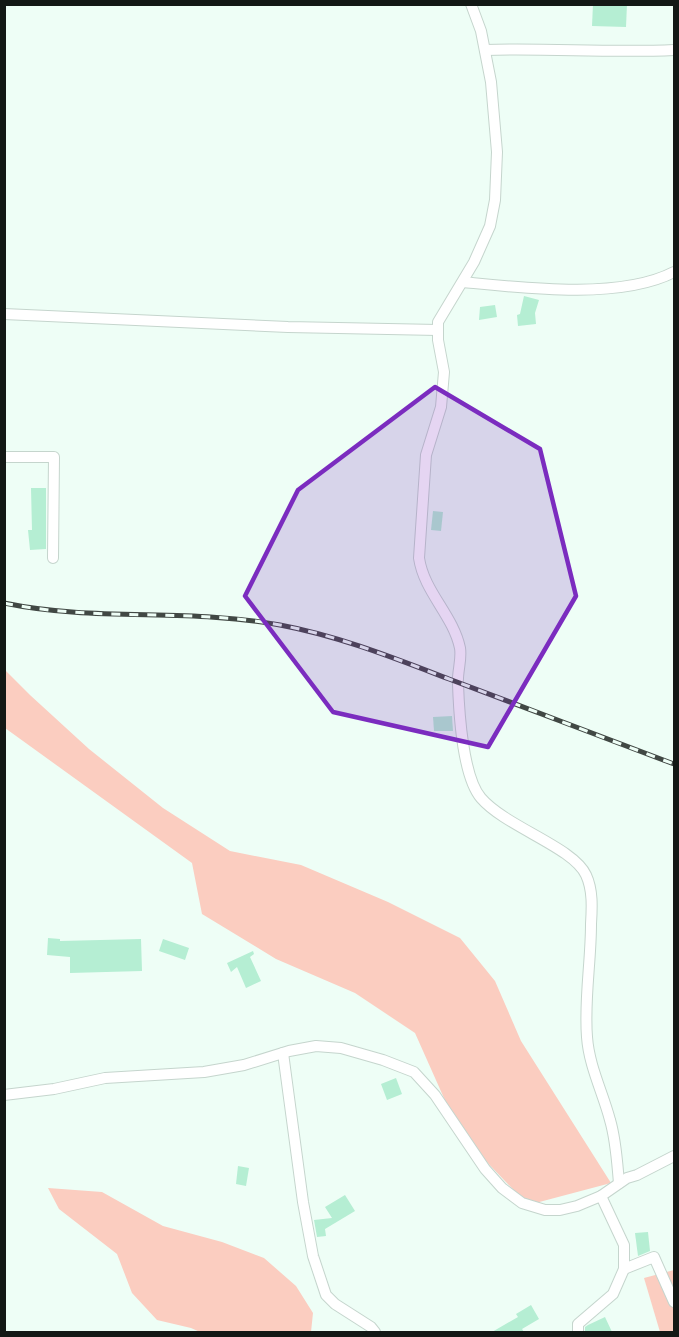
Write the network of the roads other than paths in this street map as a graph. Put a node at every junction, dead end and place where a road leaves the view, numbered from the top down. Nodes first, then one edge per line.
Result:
1 (471, 4) edge
2 (485, 50) junction
3 (675, 51) edge
4 (675, 273) edge
5 (463, 282) junction
6 (4, 314) edge
7 (438, 330) junction
8 (4, 457) edge
9 (53, 558) dead end
10 (283, 1053) junction
11 (4, 1095) edge
12 (675, 1156) edge
13 (619, 1183) junction
14 (601, 1196) junction
15 (624, 1269) junction
16 (675, 1302) edge
17 (375, 1332) edge
18 (578, 1332) edge

1 - 2 street
2 - 3 street
2 - 5 street
4 - 5 street
5 - 7 street
6 - 7 street
7 - 13 street
8 - 9 street
10 - 11 street
10 - 14 street
10 - 17 street
12 - 13 street
13 - 14 street
14 - 15 street
15 - 16 street
15 - 18 street

